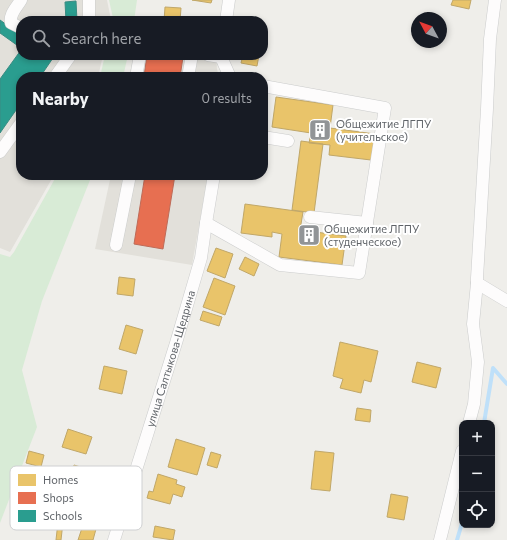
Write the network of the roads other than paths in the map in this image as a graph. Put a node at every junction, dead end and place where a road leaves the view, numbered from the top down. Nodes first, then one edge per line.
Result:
1 (21, 0) edge
2 (89, 0) edge
3 (229, 0) edge
4 (495, 0) edge
5 (89, 16) edge
6 (227, 16) edge
7 (16, 26) edge
8 (67, 60) edge
9 (139, 60) edge
10 (191, 60) edge
11 (223, 60) edge
12 (58, 72) edge
13 (137, 72) edge
14 (189, 72) edge
15 (228, 72) edge
16 (268, 87) edge
17 (16, 130) edge
18 (268, 139) edge
19 (288, 141) dead end
20 (0, 152) edge
21 (129, 180) edge
22 (213, 180) edge
23 (310, 217) dead end
24 (206, 223) junction
25 (367, 223) junction
26 (116, 245) dead end
27 (478, 282) junction
28 (507, 301) edge
29 (470, 420) edge
30 (461, 456) edge
31 (137, 466) edge
32 (117, 530) edge
33 (114, 540) edge
34 (440, 540) edge

1 - 7 street
2 - 5 street
3 - 6 street
4 - 27 street
8 - 12 street
9 - 13 street
10 - 14 street
11 - 15 street
16 - 25 street
17 - 20 street
18 - 19 street
21 - 26 street
22 - 24 street, улица Салтыкова-Щедрина
23 - 25 street
24 - 25 street
24 - 31 street, улица Салтыкова-Щедрина
27 - 28 street
27 - 29 street
30 - 34 street
32 - 33 street, улица Салтыкова-Щедрина

